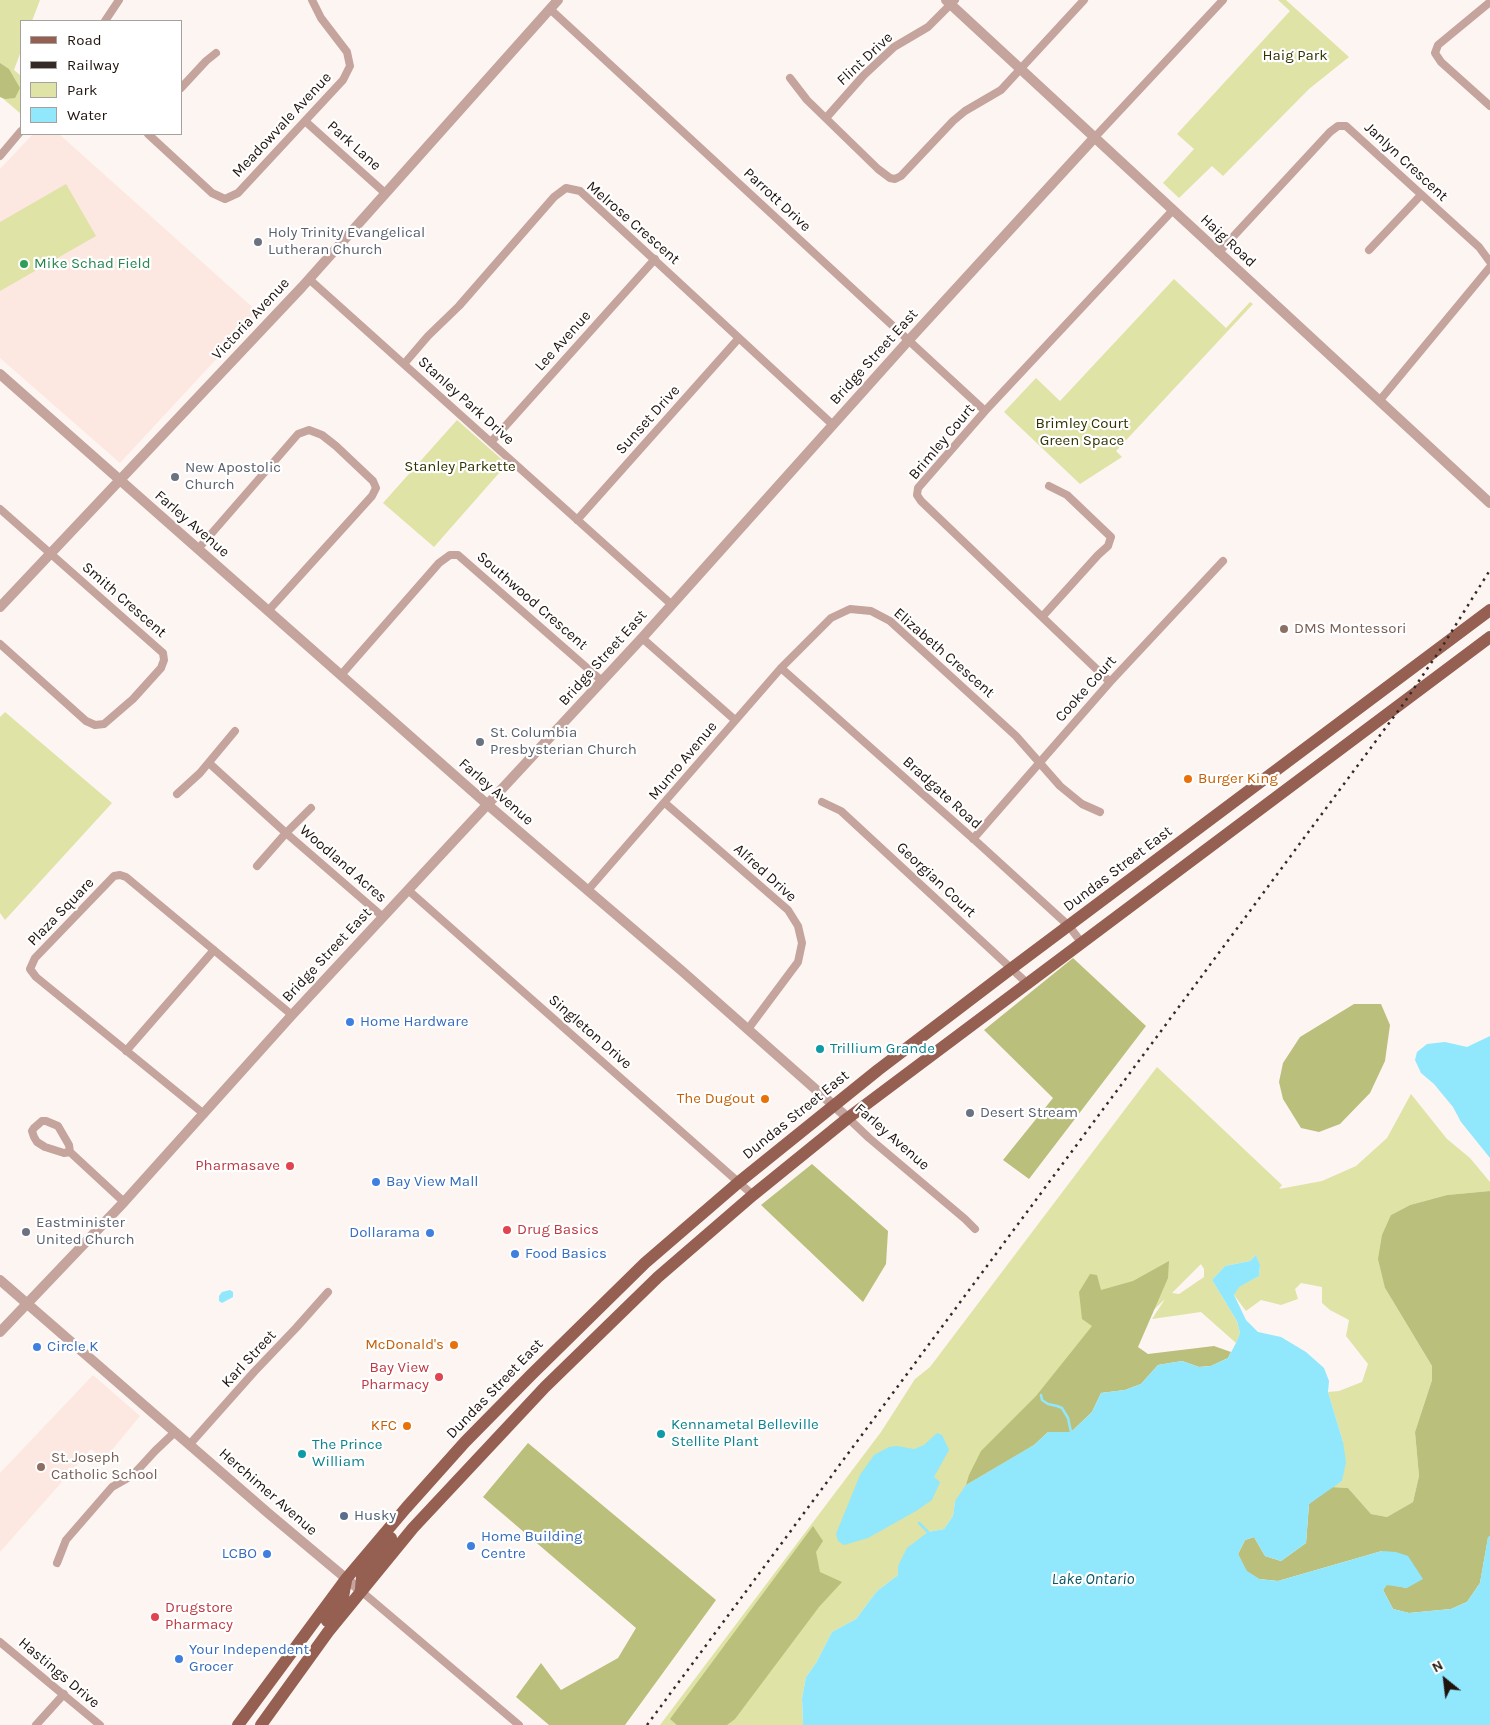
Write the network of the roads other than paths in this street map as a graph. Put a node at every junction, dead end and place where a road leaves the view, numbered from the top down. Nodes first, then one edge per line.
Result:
1 (119, 0) edge
2 (312, 0) edge
3 (558, 0) edge
4 (1084, 0) edge
5 (1223, 0) edge
6 (951, 2) edge
7 (1490, 2) edge
8 (550, 9) junction
9 (106, 20) edge
10 (216, 53) dead end
11 (1021, 69) junction
12 (790, 78) dead end
13 (182, 87) edge
14 (1490, 106) edge
15 (826, 118) junction
16 (305, 120) junction
17 (20, 132) edge
18 (149, 135) edge
19 (1095, 137) junction
20 (0, 156) edge
21 (385, 193) junction
22 (1421, 195) junction
23 (1173, 210) junction
24 (1369, 250) dead end
25 (1218, 252) junction
26 (655, 259) junction
27 (1490, 262) edge
28 (1490, 267) edge
29 (309, 279) junction
30 (738, 338) junction
31 (908, 341) junction
32 (404, 364) junction
33 (0, 374) edge
34 (1380, 400) junction
35 (985, 411) junction
36 (833, 425) junction
37 (491, 442) junction
38 (120, 480) junction
39 (1050, 486) dead end
40 (1490, 503) edge
41 (0, 509) edge
42 (577, 520) junction
43 (198, 549) junction
44 (51, 554) junction
45 (1224, 561) dead end
46 (671, 604) junction
47 (0, 607) edge
48 (268, 610) junction
49 (1490, 610) edge
50 (1042, 617) junction
51 (1490, 637) edge
52 (642, 638) junction
53 (0, 644) edge
54 (781, 668) junction
55 (341, 675) junction
56 (602, 681) junction
57 (1110, 682) junction
58 (736, 720) junction
59 (235, 731) dead end
60 (1291, 759) junction
61 (209, 763) junction
62 (1039, 763) junction
63 (1305, 775) junction
64 (176, 794) dead end
65 (822, 802) dead end
66 (665, 803) junction
67 (488, 805) junction
68 (311, 808) dead end
69 (1100, 812) dead end
70 (1202, 826) junction
71 (286, 833) junction
72 (973, 839) junction
73 (1217, 841) junction
74 (257, 866) dead end
75 (408, 890) junction
76 (588, 890) junction
77 (383, 916) junction
78 (1069, 926) junction
79 (1081, 942) junction
80 (214, 950) junction
81 (1012, 968) junction
82 (1028, 984) junction
83 (292, 1015) junction
84 (748, 1029) junction
85 (126, 1051) junction
86 (878, 1070) junction
87 (890, 1086) junction
88 (834, 1105) junction
89 (204, 1114) junction
90 (848, 1118) junction
91 (70, 1152) junction
92 (739, 1182) junction
93 (753, 1195) junction
94 (124, 1202) junction
95 (975, 1229) dead end
96 (0, 1280) edge
97 (328, 1292) dead end
98 (27, 1303) junction
99 (0, 1332) edge
100 (175, 1432) junction
101 (190, 1444) junction
102 (406, 1508) junction
103 (57, 1563) dead end
104 (346, 1579) junction
105 (361, 1591) junction
106 (0, 1642) edge
107 (312, 1655) junction
108 (64, 1694) junction
109 (36, 1725) edge
110 (100, 1725) edge
111 (238, 1725) edge
112 (261, 1725) edge
113 (519, 1725) edge

1 - 9 street
2 - 16 street, Meadowvale Avenue
3 - 8 street, Victoria Avenue
4 - 11 street
5 - 19 street, Bridge Street East
6 - 11 street, Haig Road
6 - 15 street, Flint Drive
7 - 14 street
8 - 21 street, Victoria Avenue
8 - 31 street, Parrott Drive
10 - 13 street
11 - 15 street
11 - 19 street, Haig Road
12 - 15 street
16 - 18 street, Meadowvale Avenue
16 - 21 street, Park Lane
17 - 20 street
19 - 23 street, Haig Road
19 - 31 street, Bridge Street East
21 - 29 street, Victoria Avenue
22 - 24 street
22 - 25 street, Janlyn Crescent
22 - 27 street, Janlyn Crescent
23 - 25 street, Haig Road
23 - 35 street, Brimley Court
25 - 34 street, Haig Road
26 - 30 street, Melrose Crescent
26 - 32 street, Melrose Crescent
26 - 37 street, Lee Avenue
28 - 34 street
29 - 32 street, Stanley Park Drive
29 - 38 street, Victoria Avenue
30 - 36 street, Melrose Crescent
30 - 42 street, Sunset Drive
31 - 35 street, Parrott Drive
31 - 36 street, Bridge Street East
32 - 37 street, Stanley Park Drive
33 - 38 street, Farley Avenue
34 - 40 street, Haig Road
35 - 50 street, Brimley Court
36 - 46 street, Bridge Street East
37 - 42 street, Stanley Park Drive
38 - 43 street, Farley Avenue
38 - 44 street, Victoria Avenue
39 - 50 street
41 - 44 street
42 - 46 street, Stanley Park Drive
43 - 48 street, Farley Avenue
43 - 48 street
44 - 47 street, Victoria Avenue
44 - 53 street, Smith Crescent
45 - 57 street, Cooke Court
46 - 52 street, Bridge Street East
48 - 55 street, Farley Avenue
49 - 60 main road, Dundas Street East
50 - 57 street, Brimley Court
51 - 63 main road
52 - 56 street, Bridge Street East
52 - 58 street, Munro Avenue
54 - 58 street, Elizabeth Crescent
54 - 62 street, Elizabeth Crescent
54 - 72 street, Bradgate Road
55 - 56 street, Southwood Crescent
55 - 67 street, Farley Avenue
56 - 67 street, Bridge Street East
57 - 62 street, Cooke Court
58 - 66 street, Munro Avenue
59 - 61 street
60 - 63 main road
60 - 70 main road, Dundas Street East
61 - 64 street
61 - 71 street, Woodland Acres
62 - 69 street, Elizabeth Crescent
62 - 72 street, Cooke Court
63 - 73 main road
65 - 81 street, Georgian Court
66 - 76 street, Munro Avenue
66 - 84 street, Alfred Drive
67 - 75 street, Bridge Street East
67 - 76 street, Farley Avenue
68 - 71 street, Woodland Acres
70 - 73 main road
70 - 78 main road, Dundas Street East
71 - 74 street, Woodland Acres
71 - 77 street, Woodland Acres
72 - 78 street, Bradgate Road
73 - 79 main road
75 - 77 street, Bridge Street East
75 - 92 street, Singleton Drive
76 - 84 street, Farley Avenue
77 - 83 street, Bridge Street East
78 - 79 street, Bradgate Road
78 - 81 main road, Dundas Street East
79 - 82 main road
80 - 83 street, Plaza Square
80 - 85 street
80 - 85 street, Plaza Square
81 - 82 street, Georgian Court
81 - 86 main road, Dundas Street East
82 - 87 main road
83 - 89 street, Bridge Street East
84 - 88 street, Farley Avenue
85 - 89 street, Plaza Square
86 - 87 main road
86 - 88 main road, Dundas Street East
87 - 90 main road
88 - 90 street, Farley Avenue
88 - 92 main road, Dundas Street East
89 - 94 street, Bridge Street East
90 - 93 main road
90 - 95 street, Farley Avenue
91 - 91 street
91 - 94 street
92 - 93 street, Singleton Drive
92 - 102 main road, Dundas Street East
93 - 105 main road
94 - 98 street, Bridge Street East
96 - 98 street, Herchimer Avenue
97 - 101 street, Karl Street
98 - 99 street, Bridge Street East
98 - 100 street, Herchimer Avenue
100 - 101 street, Herchimer Avenue
100 - 103 street
101 - 104 street, Herchimer Avenue
102 - 104 main road, Dundas Street East
102 - 105 main road
104 - 105 street, Herchimer Avenue
104 - 107 main road
104 - 111 main road, Dundas Street East
105 - 107 main road
105 - 113 street, Herchimer Avenue
106 - 108 street, Hastings Drive
107 - 112 main road
108 - 109 street
108 - 110 street, Hastings Drive

